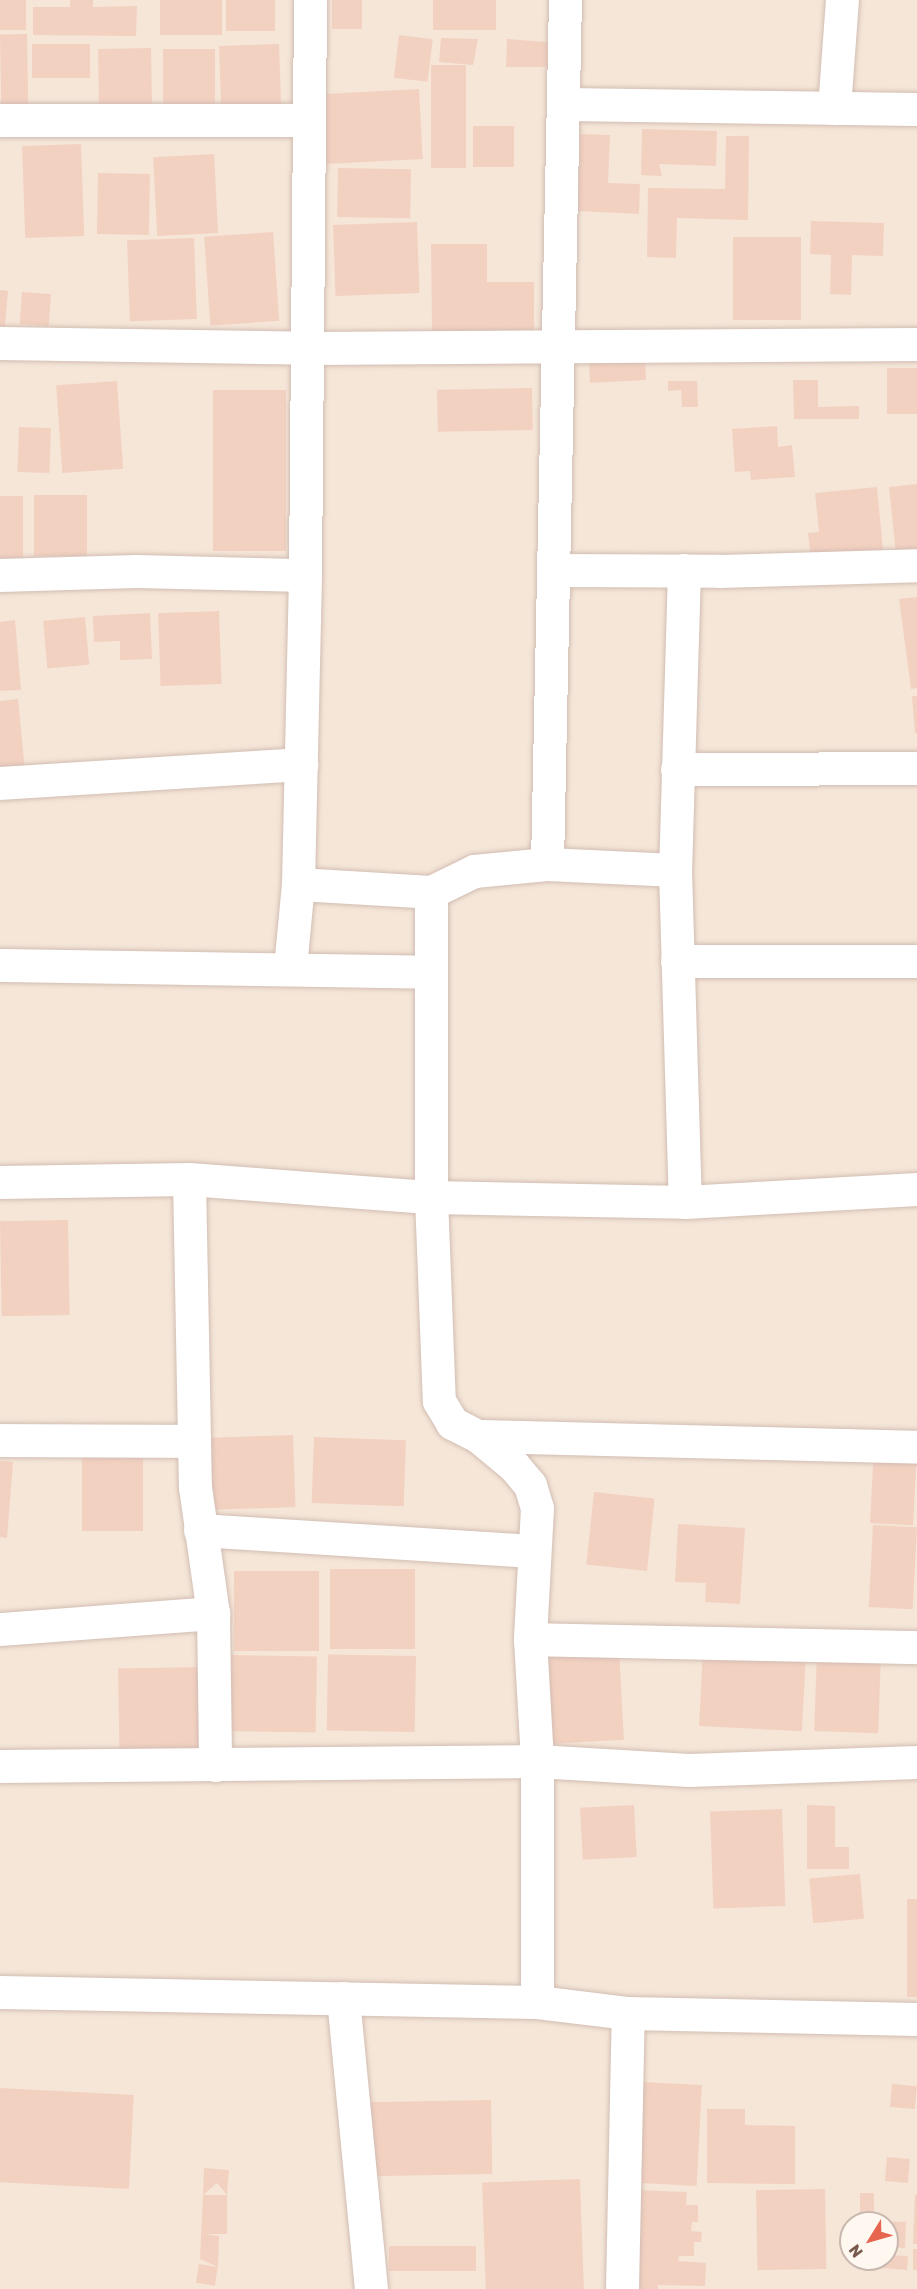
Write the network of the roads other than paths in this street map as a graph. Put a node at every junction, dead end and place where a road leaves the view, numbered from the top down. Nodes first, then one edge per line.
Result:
1 (310, 0) edge
2 (564, 0) edge
3 (842, 0) edge
4 (564, 104) junction
5 (834, 108) junction
6 (917, 109) edge
7 (0, 120) edge
8 (308, 120) junction
9 (0, 343) edge
10 (917, 344) edge
11 (558, 347) junction
12 (309, 348) junction
13 (917, 565) edge
14 (554, 570) junction
15 (684, 570) junction
16 (0, 575) edge
17 (305, 575) junction
18 (301, 764) junction
19 (917, 768) edge
20 (677, 769) junction
21 (0, 783) edge
22 (547, 864) junction
23 (675, 870) junction
24 (298, 884) junction
25 (431, 892) junction
26 (677, 961) junction
27 (917, 961) edge
28 (0, 965) edge
29 (290, 967) junction
30 (429, 972) junction
31 (189, 1179) junction
32 (0, 1182) edge
33 (917, 1189) edge
34 (431, 1197) junction
35 (685, 1202) junction
36 (478, 1436) junction
37 (0, 1440) edge
38 (194, 1441) junction
39 (917, 1447) edge
40 (200, 1530) junction
41 (532, 1551) junction
42 (213, 1613) junction
43 (0, 1629) edge
44 (530, 1639) junction
45 (917, 1647) edge
46 (537, 1761) junction
47 (917, 1762) edge
48 (215, 1765) junction
49 (0, 1766) edge
50 (0, 1992) edge
51 (343, 1998) junction
52 (537, 2002) junction
53 (628, 2013) junction
54 (917, 2019) edge
55 (371, 2289) edge
56 (622, 2289) edge

1 - 8 street
2 - 4 street
3 - 5 street
4 - 5 street
4 - 11 street
5 - 6 street
7 - 8 street
8 - 12 street
9 - 12 street
10 - 11 street
11 - 12 street
11 - 14 street
12 - 17 street
13 - 15 street
14 - 15 street
14 - 22 street
15 - 20 street
16 - 17 street
17 - 18 street
18 - 21 street
18 - 24 street
19 - 20 street
20 - 23 street
22 - 23 street
22 - 25 street
23 - 26 street
24 - 25 street
24 - 29 street
25 - 30 street
26 - 27 street
26 - 35 street
28 - 29 street
29 - 30 street
30 - 34 street
31 - 32 street
31 - 34 street
31 - 38 street
33 - 35 street
34 - 35 street
34 - 36 street
36 - 39 street
36 - 41 street
37 - 38 street
38 - 40 street
40 - 41 street
40 - 42 street
41 - 44 street
42 - 43 street
42 - 48 street
44 - 45 street
44 - 46 street
46 - 47 street
46 - 48 street
46 - 52 street
48 - 49 street
50 - 51 street
51 - 52 street
51 - 55 street
52 - 53 street
53 - 54 street
53 - 56 street

